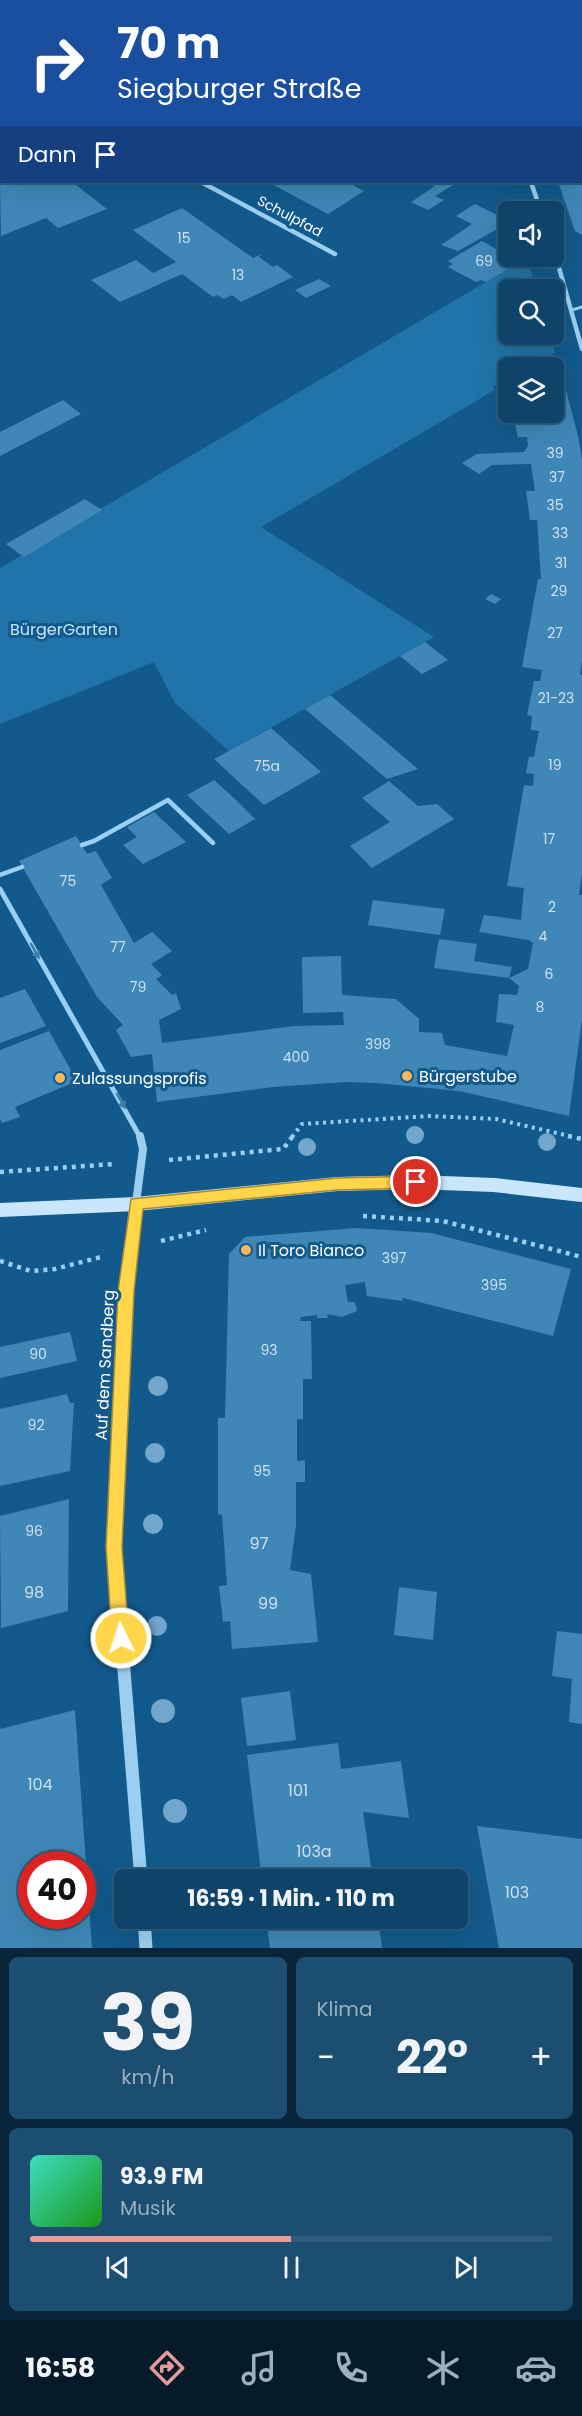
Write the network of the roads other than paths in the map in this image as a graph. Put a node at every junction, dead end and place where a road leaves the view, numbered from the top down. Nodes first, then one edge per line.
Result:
1 (203, 183) edge
2 (531, 183) edge
3 (537, 201) edge
4 (335, 254) dead end
5 (559, 267) edge
6 (582, 307) edge
7 (572, 310) junction
8 (582, 349) edge
9 (213, 843) dead end
10 (82, 845) dead end
11 (22, 867) dead end
12 (0, 875) edge
13 (0, 889) edge
14 (582, 1195) edge
15 (136, 1204) junction
16 (0, 1210) edge
17 (140, 1869) edge
18 (145, 1929) edge
19 (147, 1948) edge

1 - 4 street, Schulpfad
2 - 3 street
5 - 7 street
6 - 7 lane
7 - 8 street
9 - 10 lane
11 - 12 lane
13 -> 15 street, Auf dem Sandberg
14 - 15 main road
15 - 16 main road
15 - 17 street, Auf dem Sandberg
18 - 19 street

